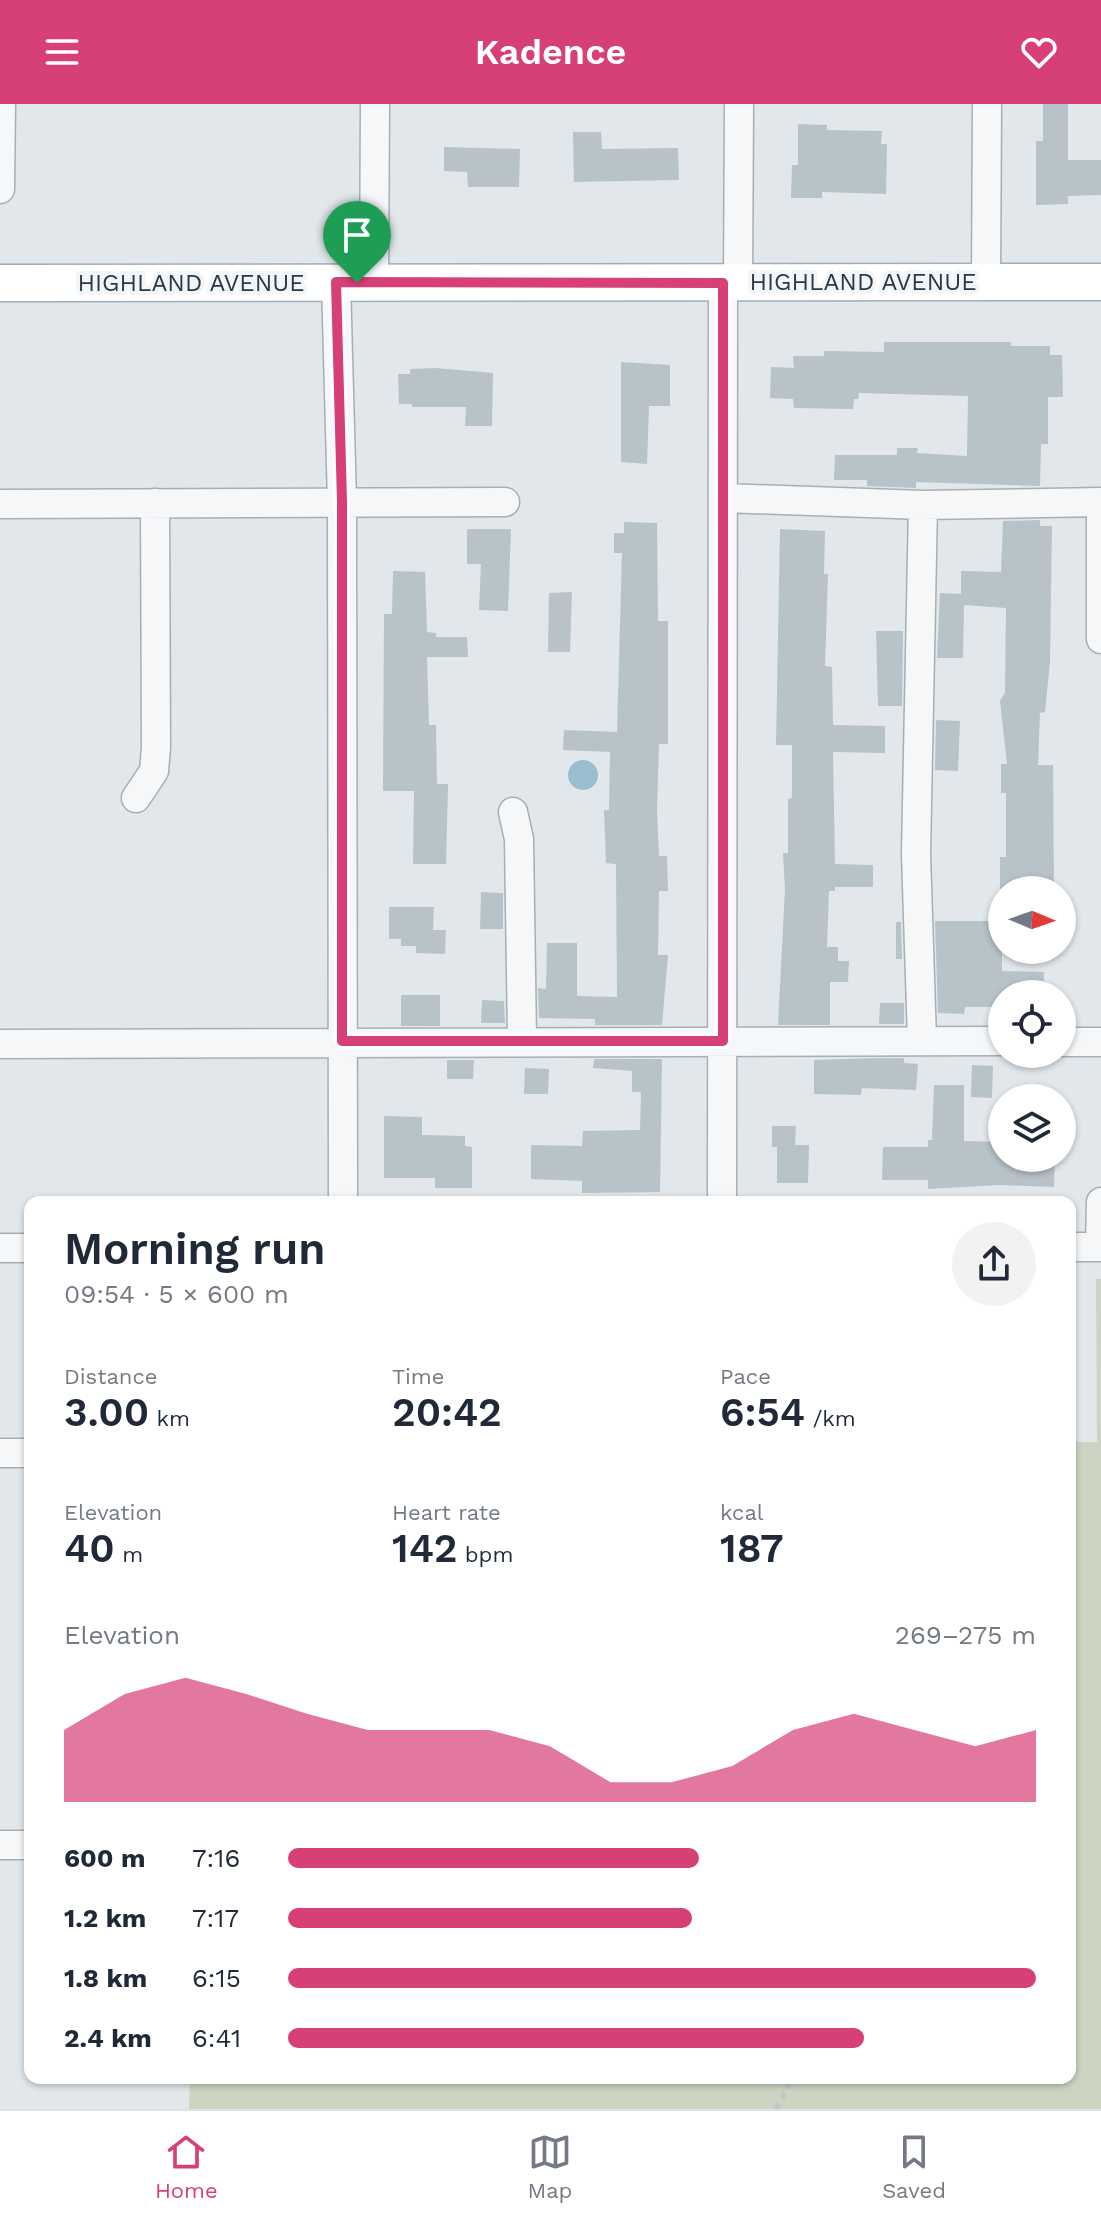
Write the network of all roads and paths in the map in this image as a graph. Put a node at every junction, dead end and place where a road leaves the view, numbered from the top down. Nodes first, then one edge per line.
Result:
1 (1, 104) edge
2 (375, 104) edge
3 (739, 104) edge
4 (987, 104) edge
5 (0, 189) edge
6 (336, 282) junction
7 (986, 282) junction
8 (1101, 282) edge
9 (0, 283) edge
10 (374, 283) junction
11 (731, 283) junction
12 (724, 498) junction
13 (342, 502) junction
14 (505, 502) dead end
15 (1101, 502) edge
16 (155, 503) junction
17 (0, 504) edge
18 (923, 505) junction
19 (1101, 517) edge
20 (1101, 639) edge
21 (136, 798) dead end
22 (513, 812) dead end
23 (522, 1040) junction
24 (922, 1040) junction
25 (342, 1041) junction
26 (723, 1041) junction
27 (988, 1041) edge
28 (1076, 1042) edge
29 (1101, 1042) edge
30 (0, 1044) edge
31 (343, 1196) edge
32 (722, 1196) edge
33 (1101, 1202) edge
34 (1076, 1247) edge
35 (1100, 1247) edge
36 (0, 1248) edge
37 (24, 1248) edge
38 (0, 1453) edge
39 (24, 1453) edge
40 (0, 1845) edge
41 (24, 1845) edge
42 (789, 2085) dead end
43 (776, 2109) edge

1 - 5 street
2 - 10 street
3 - 11 street
4 - 7 street
6 - 9 main road, HIGHLAND AVENUE
6 - 10 main road, HIGHLAND AVENUE
6 - 13 street
7 - 8 main road, HIGHLAND AVENUE
7 - 11 main road, HIGHLAND AVENUE
10 - 11 main road, HIGHLAND AVENUE
11 - 12 street
12 - 18 street
12 - 26 street
13 - 14 street
13 - 16 street
13 - 25 street
15 - 18 street
16 - 17 street
16 - 21 street
18 - 24 street
19 - 20 street
22 - 23 street
23 - 25 street
23 - 26 street
24 - 26 street
24 - 27 street
25 - 30 street
25 - 31 street
26 - 32 street
28 - 29 street
33 - 35 street
34 - 35 street
36 - 37 street
38 - 39 street
40 - 41 street
42 - 43 path

